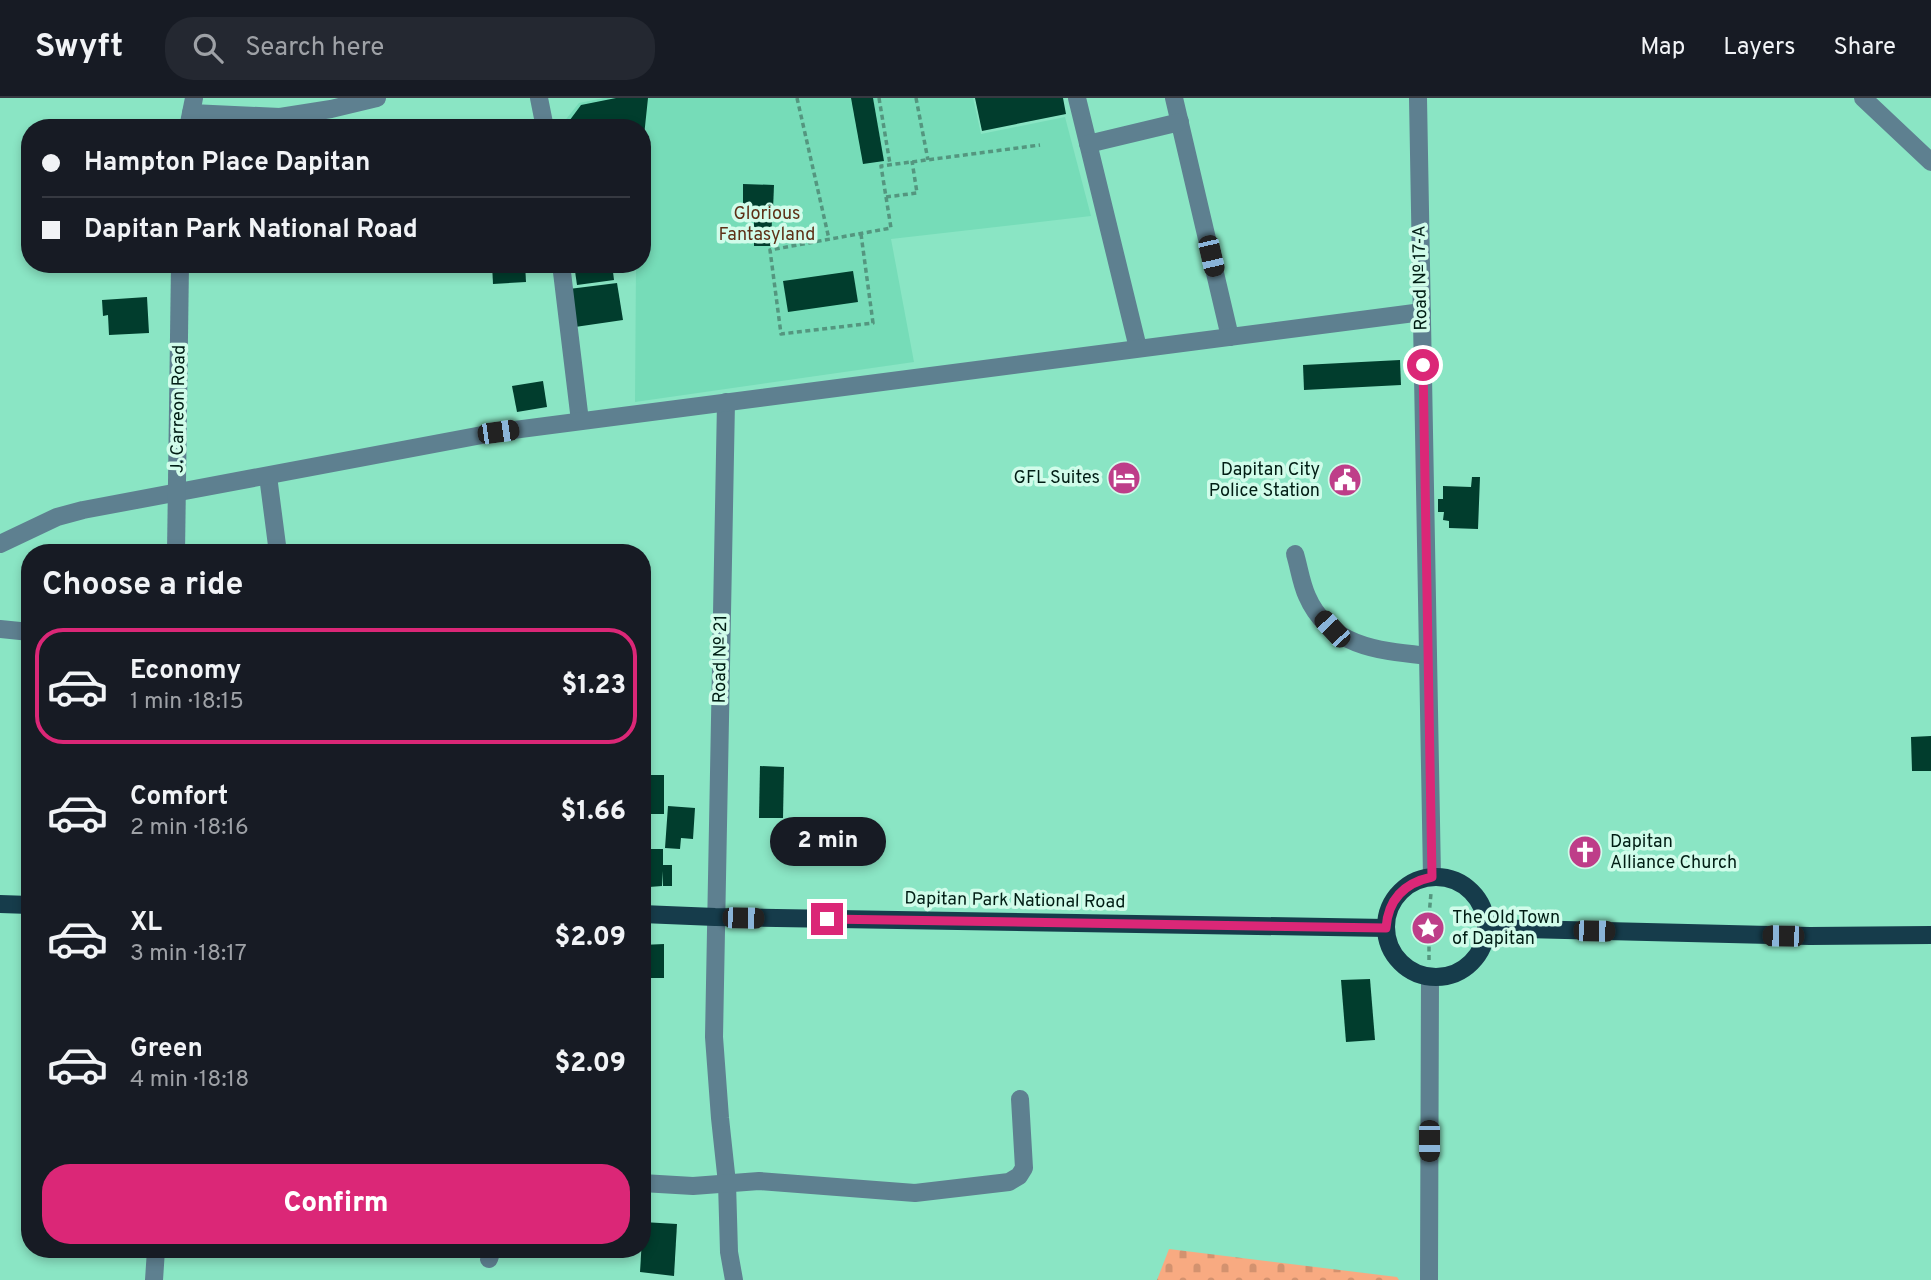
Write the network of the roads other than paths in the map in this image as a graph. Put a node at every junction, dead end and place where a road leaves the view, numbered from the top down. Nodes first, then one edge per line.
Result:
1 (377, 98) edge
2 (539, 98) edge
3 (1077, 98) edge
4 (1174, 98) edge
5 (1418, 98) edge
6 (1863, 98) edge
7 (191, 113) edge
8 (543, 119) edge
9 (1180, 122) junction
10 (1088, 144) junction
11 (1931, 162) edge
12 (180, 273) edge
13 (562, 273) edge
14 (1422, 312) junction
15 (1230, 337) junction
16 (1138, 348) junction
17 (726, 402) junction
18 (580, 421) junction
19 (268, 476) junction
20 (177, 493) junction
21 (0, 544) edge
22 (176, 544) edge
23 (277, 544) edge
24 (1294, 554) dead end
25 (0, 629) edge
26 (21, 631) edge
27 (1428, 656) junction
28 (1432, 877) junction
29 (0, 904) edge
30 (21, 905) edge
31 (651, 914) edge
32 (715, 917) junction
33 (1386, 928) junction
34 (1486, 928) junction
35 (1931, 935) edge
36 (1430, 976) junction
37 (1020, 1099) dead end
38 (727, 1183) junction
39 (651, 1184) edge
40 (155, 1258) edge
41 (154, 1280) edge
42 (734, 1280) edge
43 (1429, 1280) edge

1 - 7 street
2 - 8 street
3 - 10 street
4 - 9 street
5 - 14 street, Road № 17-A
6 - 11 street
9 - 10 street
9 - 15 street
10 - 16 street
12 - 20 street, J. Carreon Road
13 - 18 street
14 - 15 street
14 - 27 street, Road № 17-A
15 - 16 street
16 - 17 street
17 - 18 street
17 - 32 street, Road № 21
18 - 19 street
19 - 20 street
19 - 23 street
20 - 21 street
20 - 22 street, J. Carreon Road
24 - 27 street
25 - 26 street
27 - 28 street, Road № 17-A
28 - 33 main road
28 - 34 main road
29 - 30 main road
31 - 32 main road, Dapitan Park National Road
32 - 33 main road, Dapitan Park National Road
32 - 38 street, Road № 21
33 - 36 main road
34 - 35 main road
34 - 36 main road
36 - 43 street
37 - 38 street
38 - 39 street
38 - 42 street, Road № 21
40 - 41 street

